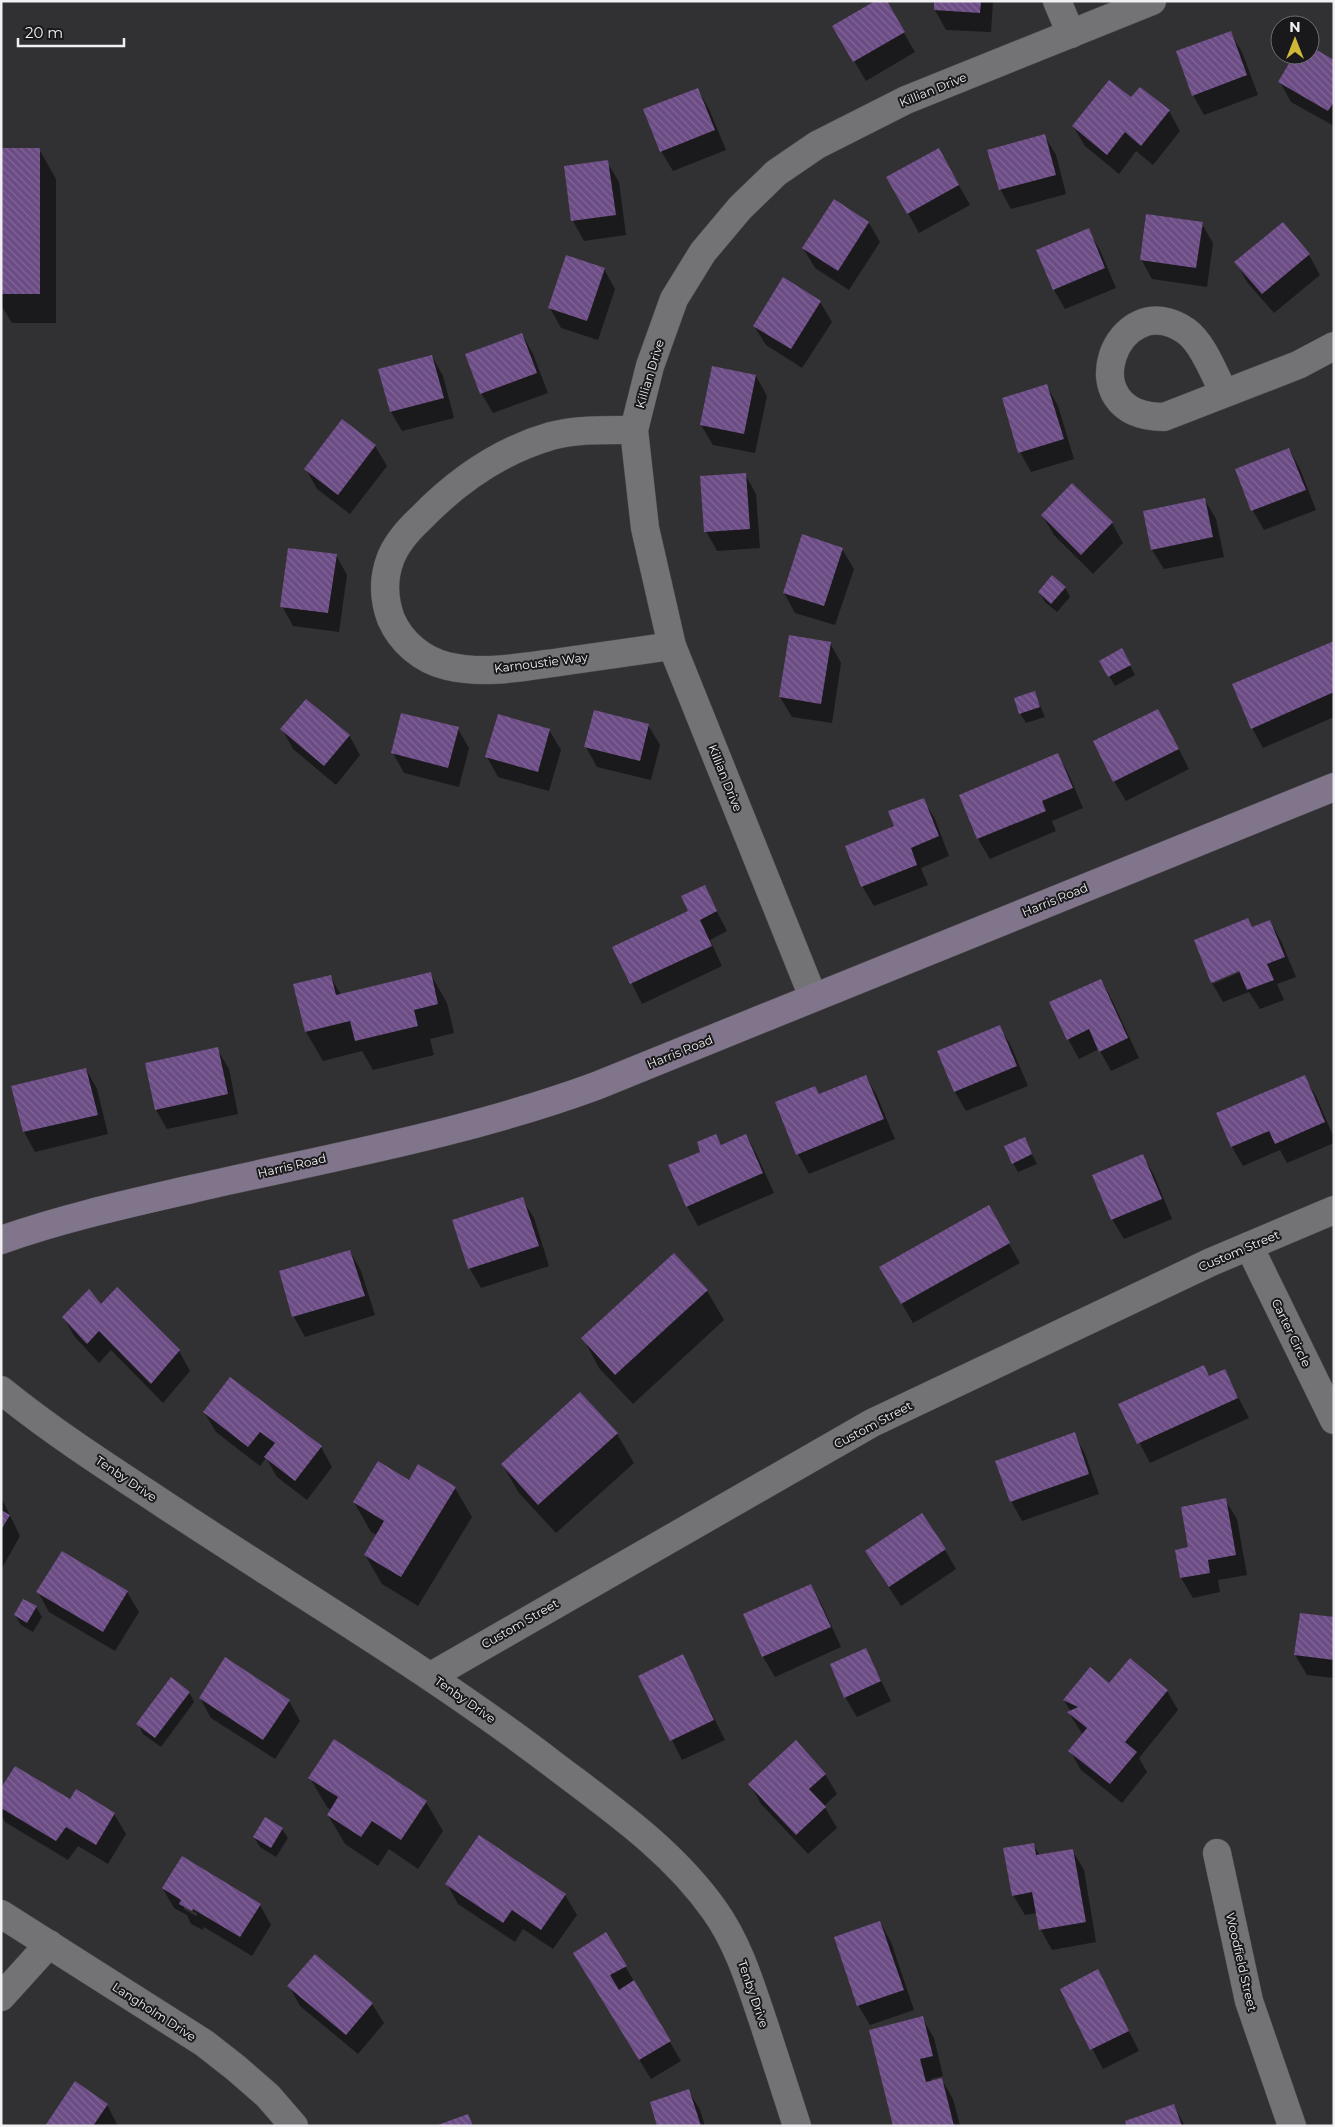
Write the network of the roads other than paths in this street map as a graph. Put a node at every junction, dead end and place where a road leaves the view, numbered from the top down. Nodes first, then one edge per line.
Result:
1 (1057, 1) edge
2 (1152, 1) edge
3 (1071, 34) junction
4 (1334, 346) edge
5 (1224, 393) dead end
6 (634, 430) junction
7 (672, 646) junction
8 (1334, 787) edge
9 (813, 997) junction
10 (1334, 1210) edge
11 (1, 1240) edge
12 (1249, 1246) junction
13 (1, 1390) edge
14 (1334, 1420) edge
15 (431, 1676) junction
16 (1217, 1852) dead end
17 (1, 1914) edge
18 (49, 1944) junction
19 (1, 1997) edge
20 (294, 2126) edge
21 (796, 2126) edge
22 (1292, 2126) edge

1 - 3 street
2 - 3 street, Killian Drive
3 - 6 street, Killian Drive
4 - 5 street
6 - 7 street, Killian Drive
6 - 7 street, Karnoustie Way
7 - 9 street, Killian Drive
8 - 9 street, Harris Road
9 - 11 street, Harris Road
10 - 12 street, Custom Street
12 - 14 street, Carter Circle
12 - 15 street, Custom Street
13 - 15 street, Tenby Drive
15 - 21 street, Tenby Drive
16 - 22 street, Woodfield Street
17 - 18 street, Langholm Drive
18 - 19 street
18 - 20 street, Langholm Drive

